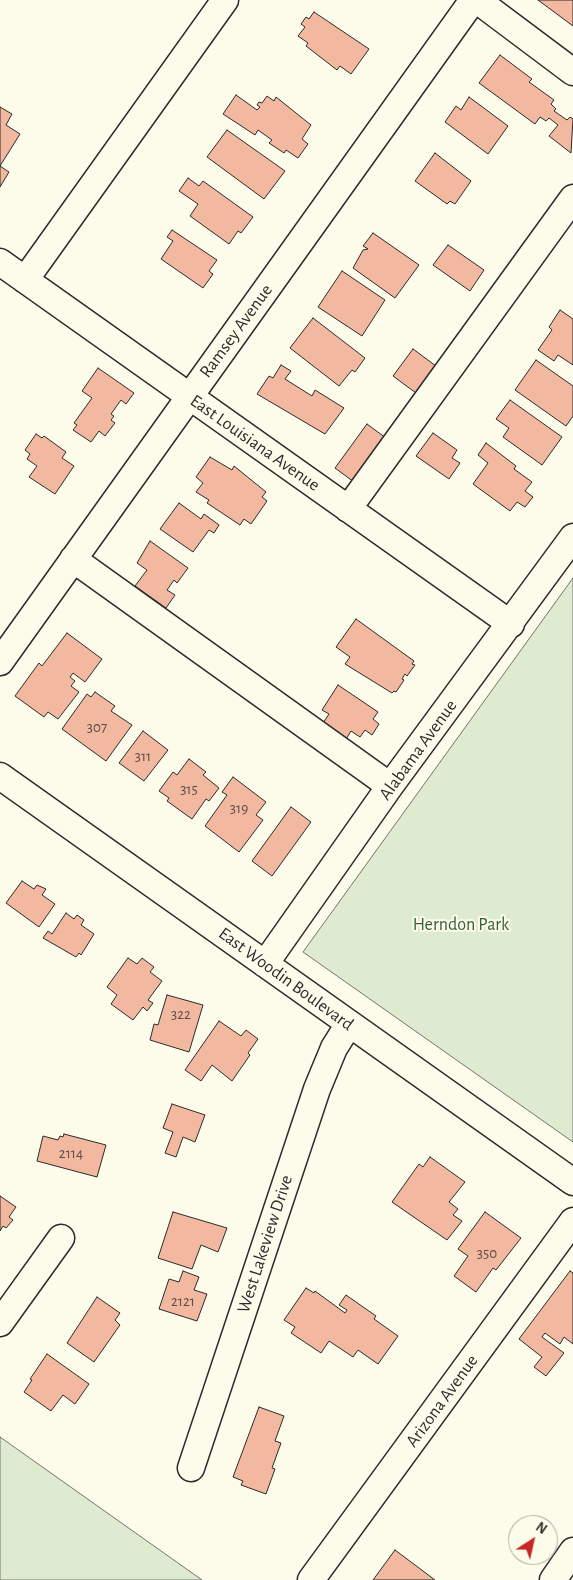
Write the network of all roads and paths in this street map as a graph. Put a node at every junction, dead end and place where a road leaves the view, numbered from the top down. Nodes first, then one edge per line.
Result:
1 (225, 0) edge
2 (473, 0) edge
3 (477, 0) edge
4 (573, 72) edge
5 (573, 198) edge
6 (0, 262) edge
7 (25, 280) junction
8 (189, 396) junction
9 (348, 509) junction
10 (573, 537) edge
11 (73, 559) junction
12 (511, 624) junction
13 (0, 662) edge
14 (0, 776) edge
15 (390, 786) junction
16 (265, 964) junction
17 (349, 1024) junction
18 (573, 1182) edge
19 (573, 1221) edge
20 (61, 1238) dead end
21 (0, 1323) edge
22 (191, 1468) dead end
23 (573, 1551) edge
24 (311, 1580) edge
25 (553, 1580) edge

1 - 7 street
2 - 8 street, Ramsey Avenue
3 - 4 street
5 - 9 street
6 - 7 street, East Louisiana Avenue
7 - 8 street, East Louisiana Avenue
8 - 9 street, East Louisiana Avenue
8 - 11 street, Ramsey Avenue
9 - 12 street, East Louisiana Avenue
10 - 12 street, Alabama Avenue
11 - 13 street, Ramsey Avenue
11 - 15 street
12 - 15 street, Alabama Avenue
14 - 16 street, East Woodin Boulevard
15 - 16 street, Alabama Avenue
16 - 17 street, East Woodin Boulevard
17 - 18 street, East Woodin Boulevard
17 - 22 street, West Lakeview Drive
19 - 24 street, Arizona Avenue
20 - 21 street
23 - 25 street

